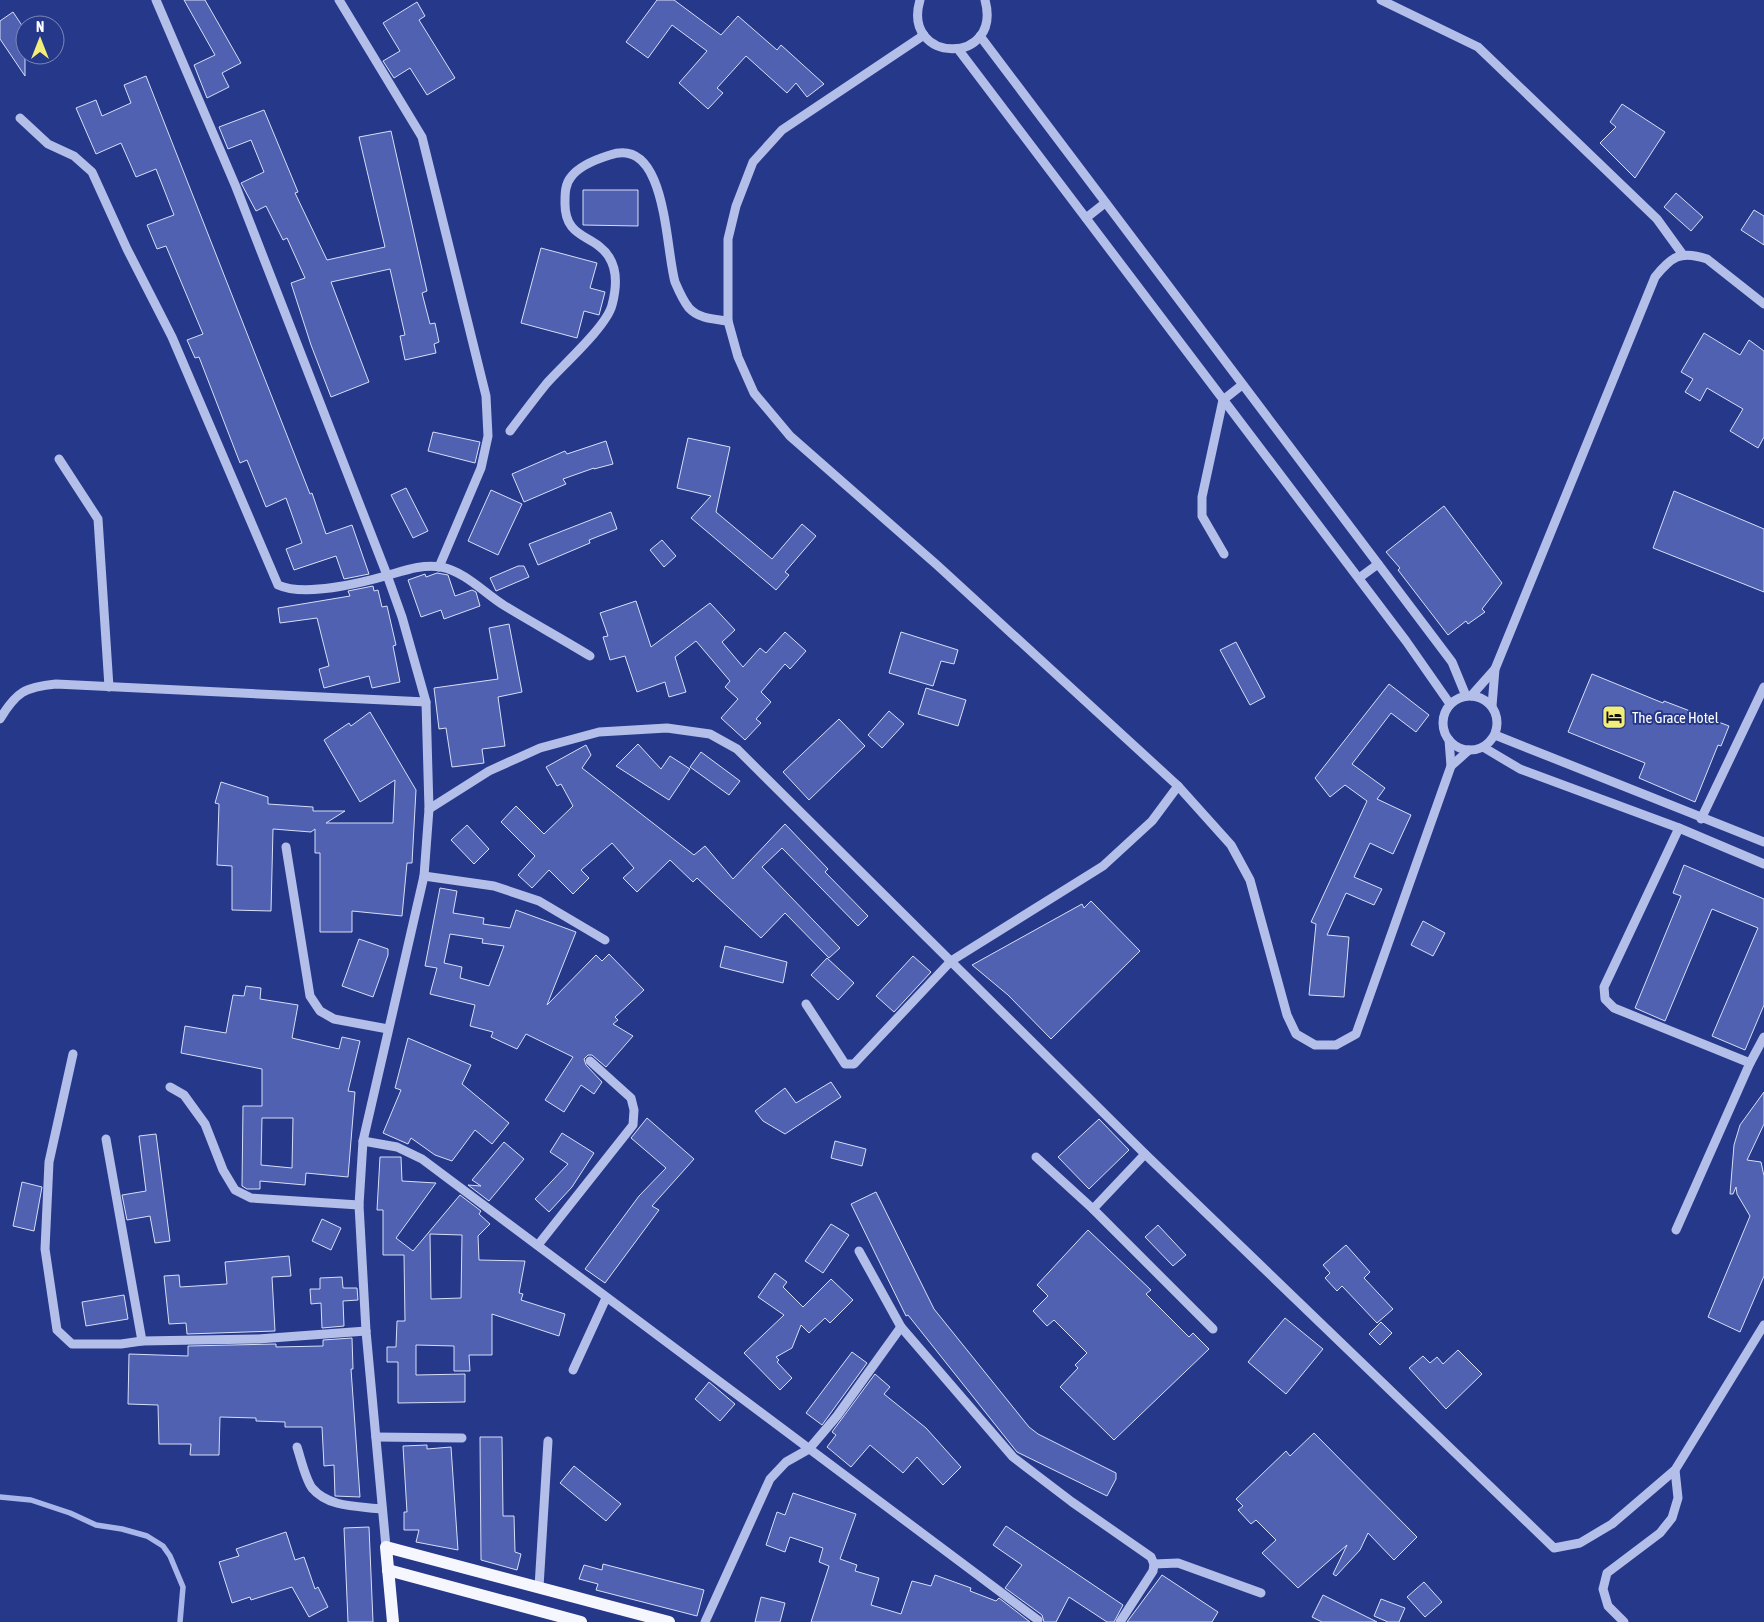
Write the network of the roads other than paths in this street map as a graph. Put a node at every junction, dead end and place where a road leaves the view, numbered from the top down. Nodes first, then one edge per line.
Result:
1 (156, 0) edge
2 (339, 0) edge
3 (920, 0) edge
4 (985, 0) edge
5 (1381, 0) edge
6 (924, 35) junction
7 (980, 36) junction
8 (958, 49) junction
9 (20, 118) dead end
10 (1105, 203) junction
11 (1086, 218) junction
12 (1684, 255) junction
13 (1764, 304) edge
14 (728, 321) junction
15 (1242, 385) junction
16 (1223, 400) junction
17 (510, 431) dead end
18 (59, 459) dead end
19 (1224, 554) dead end
20 (1378, 564) junction
21 (440, 567) junction
22 (387, 575) junction
23 (1359, 578) junction
24 (590, 656) dead end
25 (1495, 669) junction
26 (1764, 686) edge
27 (109, 687) junction
28 (1468, 696) junction
29 (426, 702) junction
30 (1450, 704) junction
31 (1492, 706) junction
32 (0, 719) edge
33 (1495, 735) junction
34 (1449, 740) junction
35 (1483, 747) junction
36 (1469, 750) junction
37 (1451, 766) junction
38 (1178, 786) junction
39 (429, 809) junction
40 (1701, 819) junction
41 (1679, 828) junction
42 (1764, 842) edge
43 (286, 847) dead end
44 (1764, 864) edge
45 (424, 876) junction
46 (605, 940) dead end
47 (951, 961) junction
48 (806, 1004) dead end
49 (388, 1029) junction
50 (1764, 1037) edge
51 (73, 1054) dead end
52 (590, 1061) dead end
53 (1750, 1063) junction
54 (170, 1087) dead end
55 (106, 1139) dead end
56 (363, 1141) junction
57 (1146, 1154) junction
58 (1036, 1157) dead end
59 (359, 1205) junction
60 (1094, 1209) junction
61 (1676, 1230) dead end
62 (538, 1246) junction
63 (859, 1251) dead end
64 (606, 1298) junction
65 (901, 1327) junction
66 (1212, 1329) dead end
67 (1763, 1329) edge
68 (366, 1331) junction
69 (142, 1341) junction
70 (573, 1370) dead end
71 (376, 1437) junction
72 (462, 1438) dead end
73 (548, 1440) dead end
74 (297, 1447) dead end
75 (809, 1450) junction
76 (1675, 1470) junction
77 (382, 1509) junction
78 (386, 1547) junction
79 (1154, 1564) junction
80 (388, 1570) junction
81 (539, 1588) junction
82 (1261, 1593) dead end
83 (1038, 1620) dead end
84 (393, 1622) edge
85 (581, 1622) edge
86 (669, 1622) edge
87 (705, 1622) edge
88 (1120, 1622) edge
89 (1624, 1622) edge

1 - 22 street
2 - 21 street
3 - 6 street
4 - 7 street
5 - 12 street
6 - 8 street
6 - 14 street
7 - 8 street
7 - 10 street
8 - 11 street
9 - 22 street
10 - 11 street
10 - 15 street
11 - 16 street
12 - 13 street
12 - 25 street
14 - 17 street
14 - 38 street
15 - 16 street
15 - 20 street
16 - 19 street
16 - 23 street
18 - 27 street
20 - 23 street
20 - 28 street
21 - 22 street
21 - 24 street
22 - 29 street
23 - 30 street
25 - 28 street
25 - 31 street
26 - 40 street
27 - 29 street
27 - 32 street
28 - 30 street
28 - 31 street
29 - 39 street
30 - 34 street
31 - 33 street
33 - 35 street
33 - 40 street
34 - 36 street
34 - 37 street
35 - 36 street
35 - 41 street
36 - 37 street
37 - 38 street
38 - 47 street
39 - 45 street
39 - 47 street
40 - 42 street
41 - 44 street
41 - 53 street
43 - 49 street
45 - 46 street
45 - 49 street
47 - 48 street
47 - 57 street
49 - 56 street
50 - 53 street
51 - 69 street
52 - 62 street
53 - 61 street
54 - 59 street
55 - 69 street
56 - 59 street
56 - 62 street
57 - 60 street
57 - 76 street
58 - 60 street
59 - 68 street
60 - 66 street
62 - 64 street
63 - 65 street
64 - 70 street
64 - 75 street
65 - 75 street
65 - 79 street
67 - 76 street
68 - 69 street
68 - 71 street
71 - 72 street
71 - 77 street
73 - 81 street
74 - 77 street
75 - 83 street
75 - 87 street
76 - 89 street
77 - 78 street
78 - 80 main road
78 - 81 main road
79 - 82 street
79 - 88 street
80 - 84 main road
80 - 85 main road
81 - 86 main road

